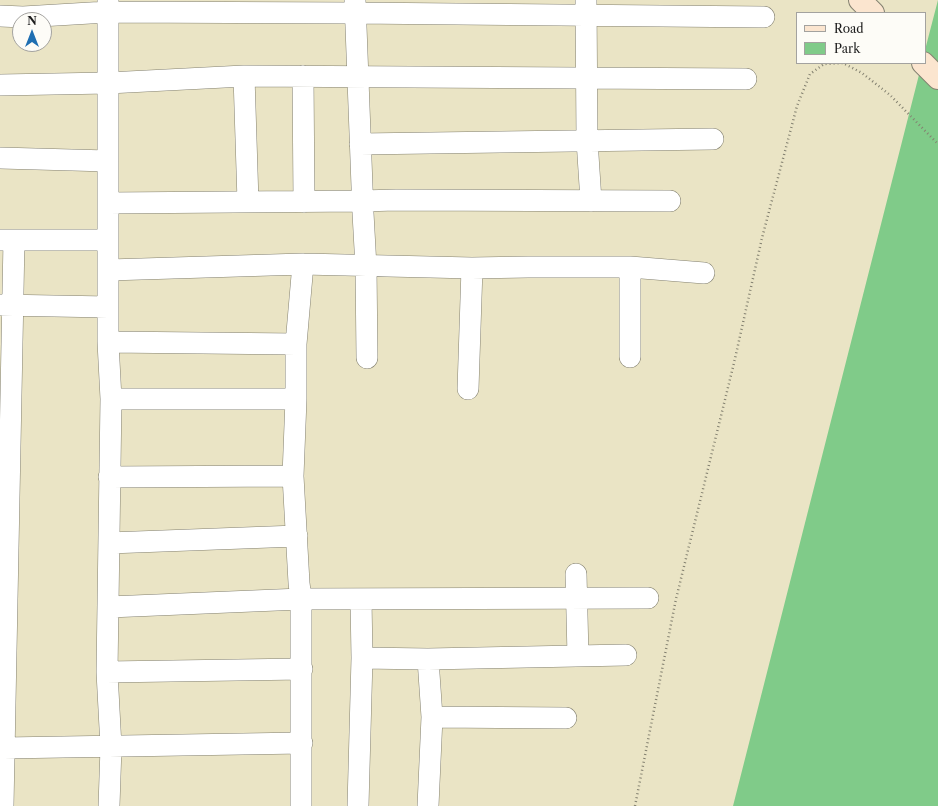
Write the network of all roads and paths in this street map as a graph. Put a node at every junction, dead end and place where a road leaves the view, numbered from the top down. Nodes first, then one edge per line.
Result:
1 (860, 0) edge
2 (108, 6) edge
3 (355, 6) edge
4 (586, 8) edge
5 (872, 12) edge
6 (0, 16) edge
7 (764, 17) dead end
8 (824, 64) edge
9 (845, 64) edge
10 (924, 64) edge
11 (244, 76) junction
12 (303, 76) junction
13 (357, 77) junction
14 (588, 77) junction
15 (938, 78) edge
16 (746, 79) dead end
17 (108, 83) junction
18 (0, 85) edge
19 (587, 140) junction
20 (713, 140) dead end
21 (360, 144) junction
22 (938, 144) edge
23 (0, 158) edge
24 (108, 160) junction
25 (362, 201) junction
26 (591, 201) junction
27 (670, 201) dead end
28 (248, 202) junction
29 (304, 202) junction
30 (108, 204) junction
31 (7, 240) edge
32 (108, 240) junction
33 (303, 264) junction
34 (366, 267) junction
35 (472, 268) junction
36 (630, 268) junction
37 (109, 270) junction
38 (704, 273) dead end
39 (6, 305) edge
40 (108, 307) junction
41 (108, 342) junction
42 (296, 344) junction
43 (630, 357) dead end
44 (367, 358) dead end
45 (6, 369) edge
46 (468, 389) dead end
47 (111, 399) junction
48 (296, 399) junction
49 (5, 431) edge
50 (293, 476) junction
51 (109, 477) junction
52 (4, 500) edge
53 (297, 536) junction
54 (109, 543) junction
55 (4, 564) edge
56 (576, 574) dead end
57 (577, 598) junction
58 (648, 598) dead end
59 (301, 599) junction
60 (361, 599) junction
61 (109, 607) junction
62 (3, 628) edge
63 (626, 655) dead end
64 (578, 656) junction
65 (362, 658) junction
66 (428, 659) junction
67 (302, 669) junction
68 (107, 672) junction
69 (3, 696) edge
70 (432, 717) junction
71 (566, 718) dead end
72 (302, 743) junction
73 (111, 747) junction
74 (3, 757) edge
75 (3, 806) edge
76 (109, 806) edge
77 (301, 806) edge
78 (358, 806) edge
79 (428, 806) edge
80 (635, 806) edge

1 - 5 street
2 - 3 street
2 - 6 street
2 - 17 street
3 - 4 street
3 - 13 street
4 - 7 street
4 - 14 street
8 - 80 path
9 - 22 path
10 - 15 street
11 - 12 street
11 - 17 street
11 - 28 street
12 - 13 street
12 - 29 street
13 - 14 street
13 - 21 street
14 - 16 street
14 - 19 street
17 - 18 street
17 - 24 street
19 - 20 street
19 - 21 street
19 - 26 street
21 - 25 street
23 - 24 street
24 - 30 street
25 - 26 street
25 - 29 street
25 - 34 street
26 - 27 street
28 - 29 street
28 - 30 street
30 - 32 street
31 - 32 street
31 - 39 street
32 - 37 street
33 - 34 street
33 - 37 street
33 - 42 street
34 - 35 street
34 - 44 street
35 - 36 street
35 - 46 street
36 - 38 street
36 - 43 street
37 - 40 street
39 - 40 street
39 - 45 street
40 - 41 street
41 - 42 street
41 - 47 street
42 - 48 street
45 - 49 street
47 - 48 street
47 - 51 street
48 - 50 street
49 - 52 street
50 - 51 street
50 - 53 street
51 - 54 street
52 - 55 street
53 - 54 street
53 - 59 street
54 - 61 street
55 - 62 street
56 - 57 street
57 - 58 street
57 - 60 street
57 - 64 street
59 - 60 street
59 - 61 street
59 - 67 street
60 - 65 street
61 - 68 street
62 - 69 street
63 - 64 street
64 - 66 street
65 - 66 street
65 - 78 street
66 - 70 street
67 - 68 street
67 - 72 street
68 - 73 street
69 - 74 street
70 - 71 street
70 - 79 street
72 - 73 street
72 - 77 street
73 - 74 street
73 - 76 street
74 - 75 street

